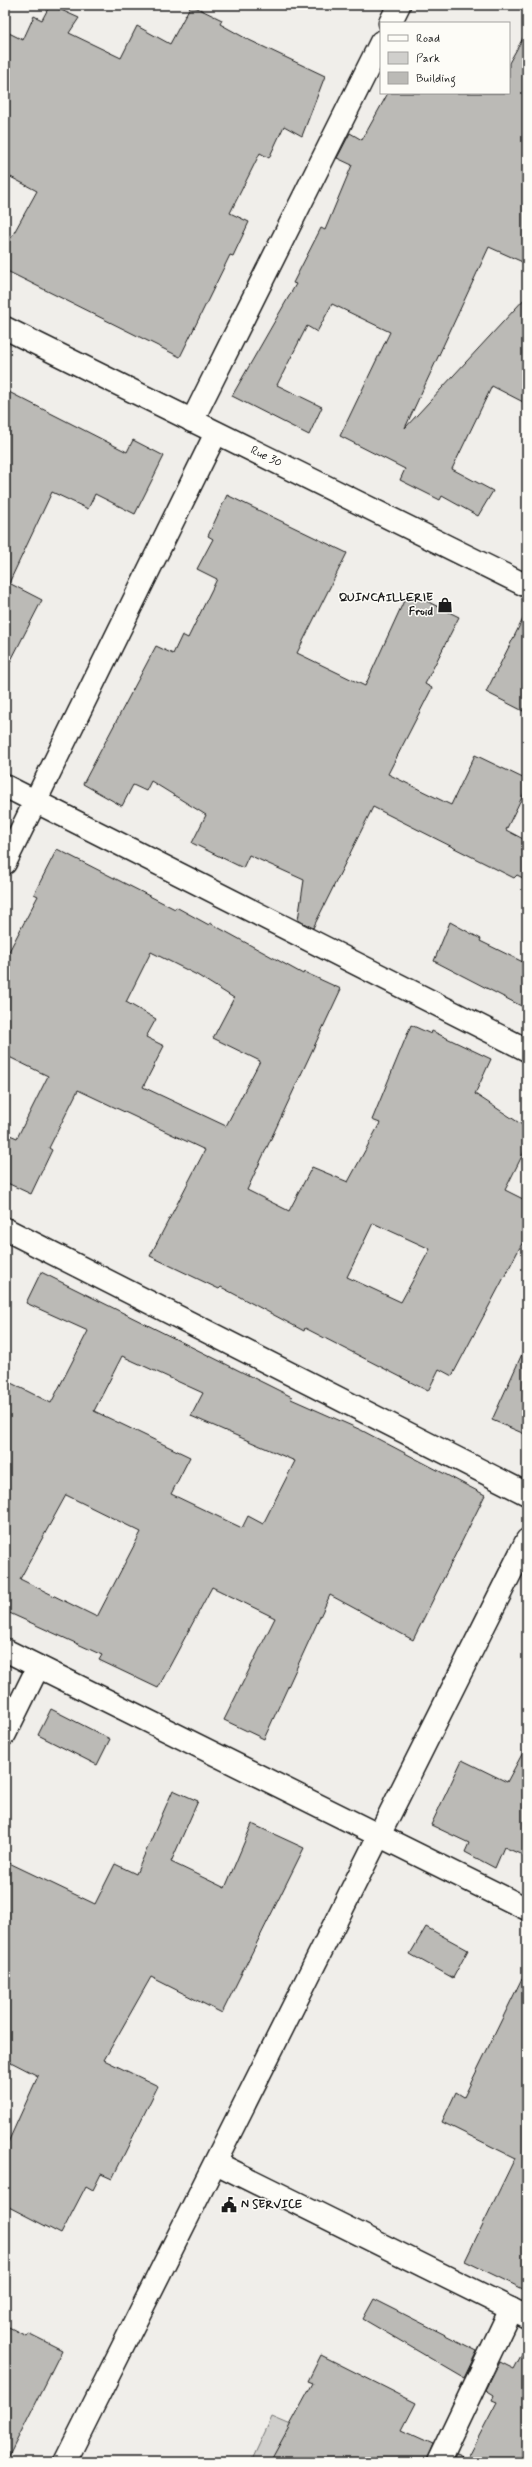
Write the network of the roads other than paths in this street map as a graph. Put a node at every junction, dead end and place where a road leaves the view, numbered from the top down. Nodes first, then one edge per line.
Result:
1 (399, 5) edge
2 (390, 22) edge
3 (380, 44) edge
4 (5, 328) edge
5 (192, 421) junction
6 (216, 433) junction
7 (527, 586) edge
8 (5, 786) edge
9 (35, 801) junction
10 (5, 863) edge
11 (527, 1050) edge
12 (5, 1229) edge
13 (527, 1494) edge
14 (527, 1540) edge
15 (5, 1650) edge
16 (38, 1667) junction
17 (5, 1734) edge
18 (380, 1836) junction
19 (527, 1909) edge
20 (216, 2163) junction
21 (519, 2313) edge
22 (65, 2462) edge
23 (438, 2462) edge

1 - 2 street
3 - 5 street
4 - 5 street, Rue 30
5 - 6 street, Rue 30
6 - 7 street, Rue 30
6 - 9 street
8 - 9 street
9 - 10 street
9 - 11 street
12 - 13 street
14 - 18 street
15 - 16 street
16 - 17 street
16 - 18 street
18 - 19 street
18 - 20 street
20 - 21 street
20 - 22 street
21 - 23 street

